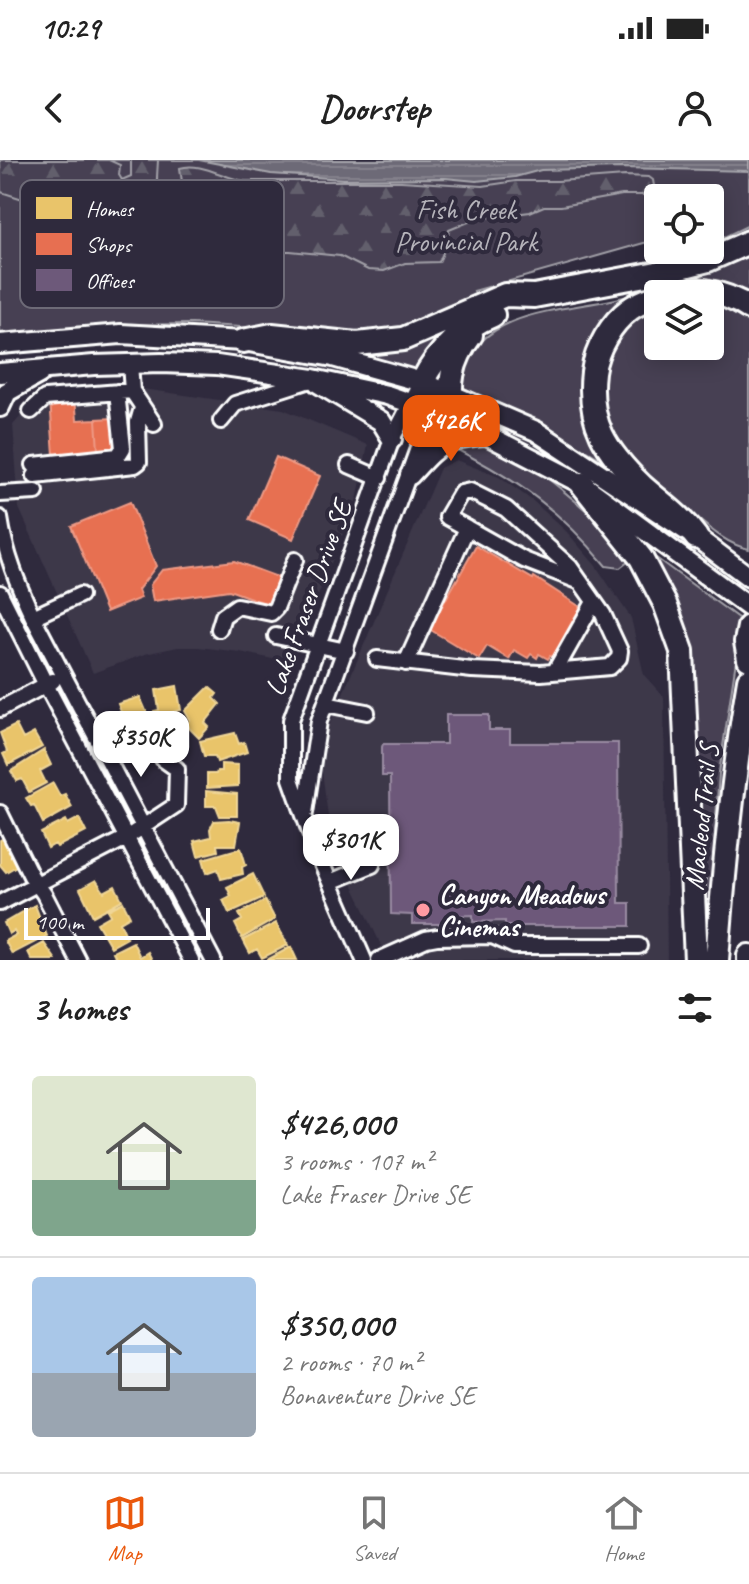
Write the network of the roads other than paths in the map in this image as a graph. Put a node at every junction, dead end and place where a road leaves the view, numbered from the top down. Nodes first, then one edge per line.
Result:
1 (749, 242) edge
2 (534, 296) junction
3 (724, 297) edge
4 (644, 302) edge
5 (749, 308) edge
6 (484, 318) junction
7 (243, 341) junction
8 (0, 344) edge
9 (130, 364) junction
10 (50, 369) junction
11 (0, 373) edge
12 (313, 379) junction
13 (422, 382) junction
14 (124, 392) junction
15 (451, 392) junction
16 (410, 403) junction
17 (0, 407) edge
18 (142, 408) junction
19 (432, 410) junction
20 (31, 411) dead end
21 (454, 418) junction
22 (221, 421) dead end
23 (154, 424) dead end
24 (485, 435) junction
25 (392, 439) junction
26 (349, 465) dead end
27 (410, 475) junction
28 (379, 478) junction
29 (582, 484) junction
30 (36, 492) dead end
31 (0, 494) edge
32 (0, 518) edge
33 (467, 528) junction
34 (696, 537) junction
35 (295, 560) dead end
36 (749, 577) edge
37 (580, 581) junction
38 (0, 593) edge
39 (80, 595) dead end
40 (594, 602) junction
41 (749, 607) edge
42 (33, 617) junction
43 (749, 627) edge
44 (219, 629) dead end
45 (276, 636) dead end
46 (318, 644) junction
47 (346, 651) junction
48 (377, 659) dead end
49 (749, 659) edge
50 (406, 663) junction
51 (555, 671) junction
52 (64, 675) junction
53 (749, 680) edge
54 (46, 685) junction
55 (326, 704) junction
56 (0, 709) edge
57 (367, 712) dead end
58 (163, 759) dead end
59 (0, 814) edge
60 (305, 818) junction
61 (144, 827) junction
62 (126, 838) junction
63 (376, 852) dead end
64 (330, 882) junction
65 (36, 884) junction
66 (0, 903) edge
67 (639, 946) dead end
68 (78, 960) edge
69 (191, 960) edge
70 (213, 960) edge
71 (364, 960) edge
72 (379, 960) edge
73 (696, 960) edge
74 (717, 960) edge

1 - 2 highway
2 - 6 highway
2 - 7 highway
3 - 5 highway
4 - 34 highway
6 - 13 highway
6 - 15 highway
7 - 8 main road
7 - 13 main road
9 - 10 main road
9 - 12 main road
9 - 14 street
10 - 11 main road
10 - 17 main road
12 - 16 main road
12 - 22 street
12 - 25 main road
13 - 15 main road
13 - 16 street, Lake Fraser Drive SE
13 - 19 street
14 - 18 street
14 - 18 street
14 - 20 street
15 - 21 highway
15 - 34 main road
16 - 19 main road
16 - 25 street, Lake Fraser Drive SE
18 - 23 street
19 - 21 main road
19 - 27 street, Lake Fraser Drive SE
21 - 24 main road
24 - 27 main road
24 - 29 main road
25 - 28 street, Lake Fraser Drive SE
26 - 28 street
27 - 47 street, Lake Fraser Drive SE
28 - 46 street, Lake Fraser Drive SE
29 - 41 main road
29 - 73 highway
30 - 31 street
32 - 42 street
33 - 37 street
33 - 37 street
33 - 50 street
34 - 36 main road
35 - 44 street
37 - 40 street
38 - 54 street
39 - 42 street
40 - 51 street
40 - 51 street
42 - 52 street
43 - 49 highway
45 - 46 street
46 - 47 street
46 - 60 street, Lake Fraser Drive SE
47 - 55 street, Lake Fraser Drive SE
48 - 50 street
50 - 51 street
52 - 54 street
52 - 61 street
53 - 74 highway, Macleod Trail S
54 - 56 street
54 - 62 street
55 - 57 street
55 - 60 street, Lake Fraser Drive SE
58 - 61 street
59 - 65 street
60 - 64 street, Lake Fraser Drive SE
61 - 62 street
61 - 70 street
62 - 65 street
62 - 69 street
63 - 64 street
64 - 71 street, Lake Fraser Drive SE
65 - 66 street
65 - 68 street
67 - 72 street

